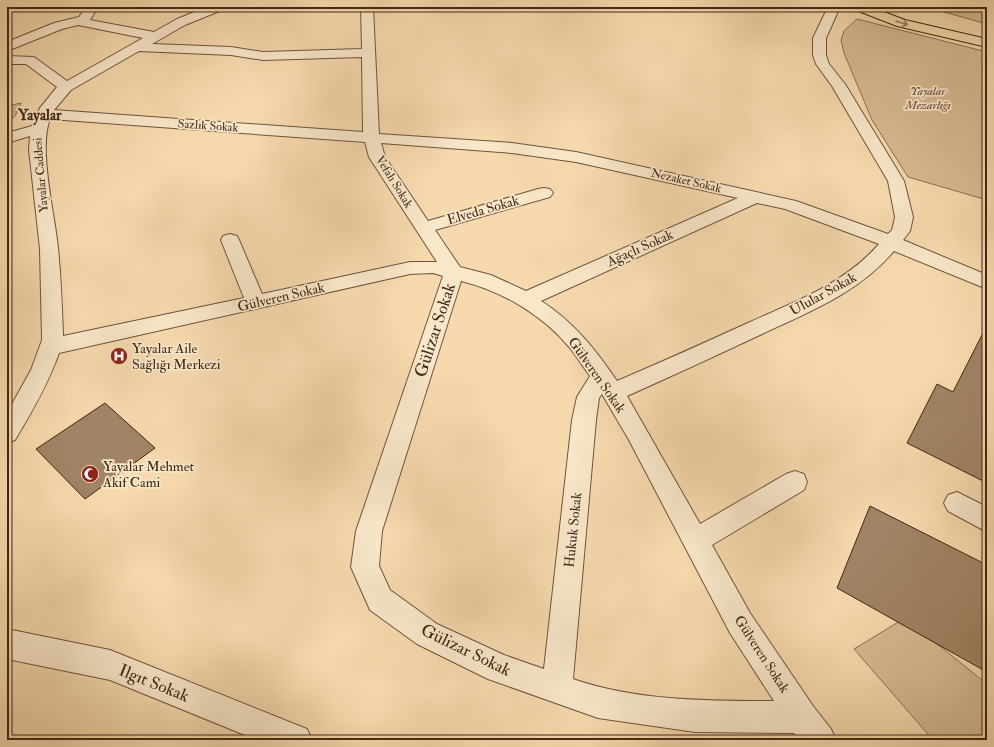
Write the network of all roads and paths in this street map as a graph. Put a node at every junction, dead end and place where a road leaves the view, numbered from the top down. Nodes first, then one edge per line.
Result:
1 (92, 7) edge
2 (218, 7) edge
3 (368, 7) edge
4 (834, 7) edge
5 (881, 7) edge
6 (862, 8) edge
7 (194, 11) edge
8 (80, 22) junction
9 (987, 33) edge
10 (154, 36) junction
11 (987, 43) edge
12 (7, 47) edge
13 (136, 47) junction
14 (369, 53) junction
15 (7, 60) edge
16 (66, 88) junction
17 (41, 121) junction
18 (7, 138) edge
19 (372, 138) junction
20 (544, 193) dead end
21 (755, 197) junction
22 (423, 228) junction
23 (230, 240) dead end
24 (891, 243) junction
25 (454, 273) junction
26 (987, 282) edge
27 (524, 300) junction
28 (255, 302) junction
29 (50, 347) junction
30 (607, 384) junction
31 (7, 433) edge
32 (795, 482) dead end
33 (957, 503) dead end
34 (987, 520) edge
35 (696, 541) junction
36 (7, 644) edge
37 (557, 688) junction
38 (802, 717) junction
39 (296, 740) edge
40 (820, 740) edge

1 - 8 street
2 - 7 street
3 - 14 street, Vefalı Sokak
4 - 24 street, Ulular Sokak
5 - 6 street
6 - 9 main road
6 -> 11 main road
7 - 10 street
8 - 10 street
8 - 12 street
10 - 13 street
13 - 14 street
13 - 16 street
14 - 19 street, Vefalı Sokak
15 - 16 street
16 - 17 street
17 - 18 street
17 - 19 street, Sazlık Sokak
17 - 29 street, Yayalar Caddesi
19 - 21 street, Nezaket Sokak
19 - 22 street, Vefalı Sokak
20 - 22 street, Elveda Sokak
21 - 24 street, Nezaket Sokak
21 - 27 street, Ağaçlı Sokak
22 - 25 street, Vefalı Sokak
23 - 28 street
24 - 26 street, Nezaket Sokak
24 - 30 street, Ulular Sokak
25 - 27 street, Gülveren Sokak
25 - 28 street, Gülveren Sokak
25 - 37 street, Gülizar Sokak
27 - 30 street, Gülveren Sokak
28 - 29 street, Gülveren Sokak
29 - 31 street, Yayalar Caddesi
30 - 35 street, Gülveren Sokak
30 - 37 street, Hukuk Sokak
32 - 35 street
33 - 34 street
35 - 38 street, Gülveren Sokak
36 - 39 street, Ilgıt Sokak
37 - 38 street, Gülizar Sokak
38 - 40 street, Gülveren Sokak

